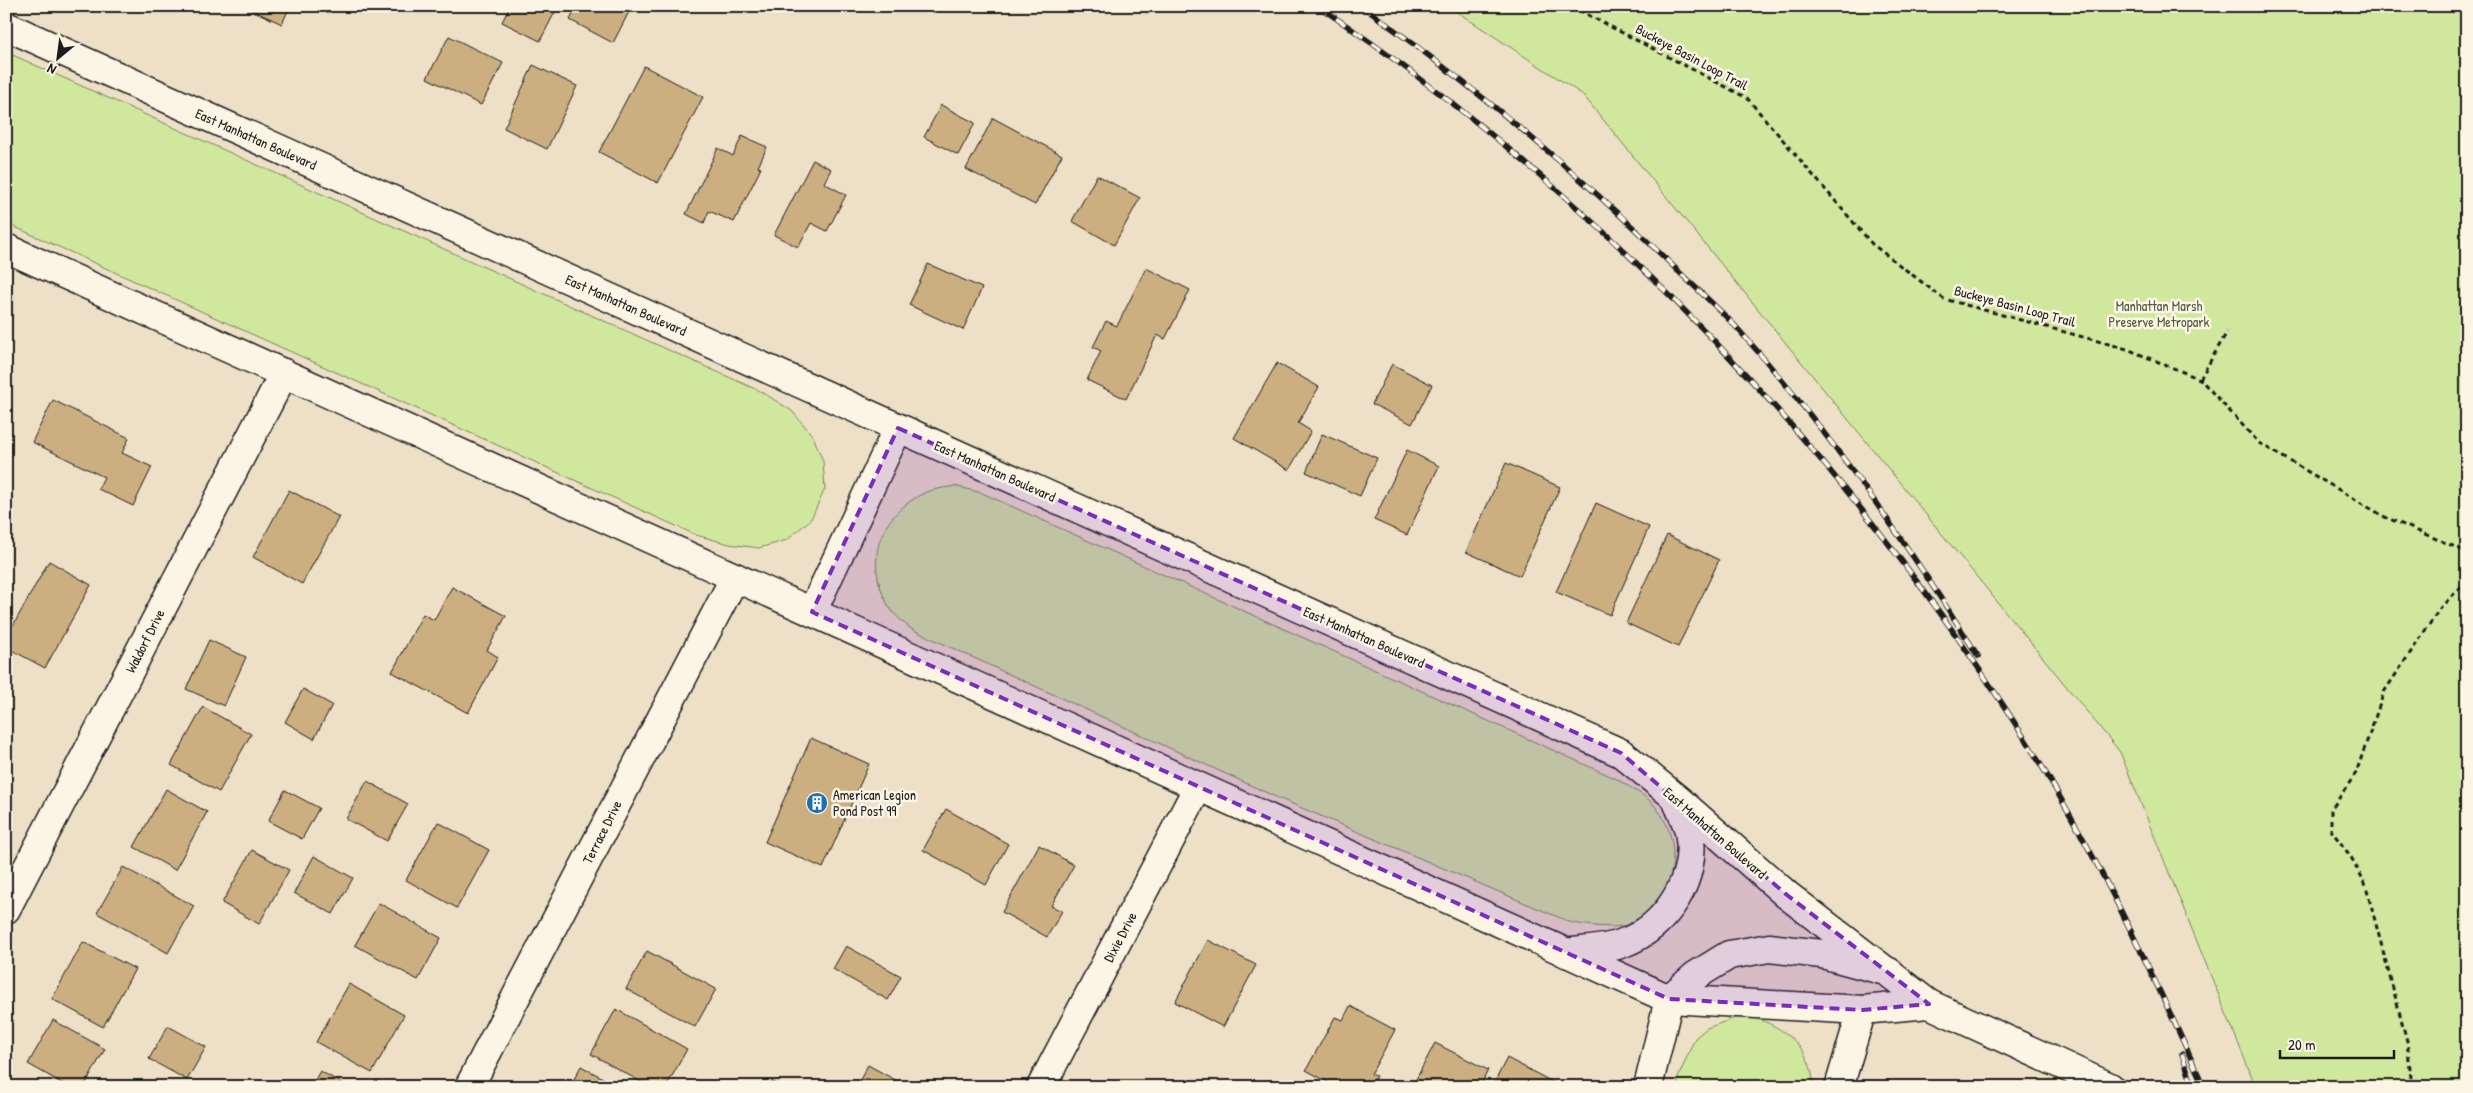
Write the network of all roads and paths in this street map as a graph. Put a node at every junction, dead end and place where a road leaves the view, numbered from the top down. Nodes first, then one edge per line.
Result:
1 (1571, 6) edge
2 (6, 26) edge
3 (6, 248) edge
4 (2227, 332) dead end
5 (284, 373) junction
6 (2200, 379) junction
7 (898, 428) junction
8 (2467, 552) edge
9 (734, 577) junction
10 (2467, 581) edge
11 (812, 612) junction
12 (1198, 787) junction
13 (1675, 797) junction
14 (6, 909) edge
15 (1566, 952) junction
16 (1890, 972) junction
17 (1669, 999) junction
18 (1929, 1004) junction
19 (1862, 1010) junction
20 (469, 1087) edge
21 (1041, 1087) edge
22 (1648, 1087) edge
23 (1839, 1087) edge
24 (2110, 1087) edge
25 (2412, 1087) edge

1 - 6 path, Buckeye Basin Loop Trail
2 - 7 street, East Manhattan Boulevard
3 - 5 street, East Manhattan Boulevard
4 - 6 path
5 - 9 street, East Manhattan Boulevard
5 - 14 street, Waldorf Drive
6 - 8 path, Buckeye Basin Loop Trail
7 - 11 street
7 - 13 street, East Manhattan Boulevard
9 - 11 street, East Manhattan Boulevard
9 - 20 street, Terrace Drive
10 - 25 path
11 - 12 street, East Manhattan Boulevard
12 - 15 street, East Manhattan Boulevard
12 - 21 street, Dixie Drive
13 - 15 street
13 - 16 street, East Manhattan Boulevard
15 - 17 street, East Manhattan Boulevard
16 - 17 street
16 - 18 street, East Manhattan Boulevard
17 - 19 street, East Manhattan Boulevard
17 - 22 street
18 - 19 street, East Manhattan Boulevard
18 - 24 street, East Manhattan Boulevard
19 - 23 street

